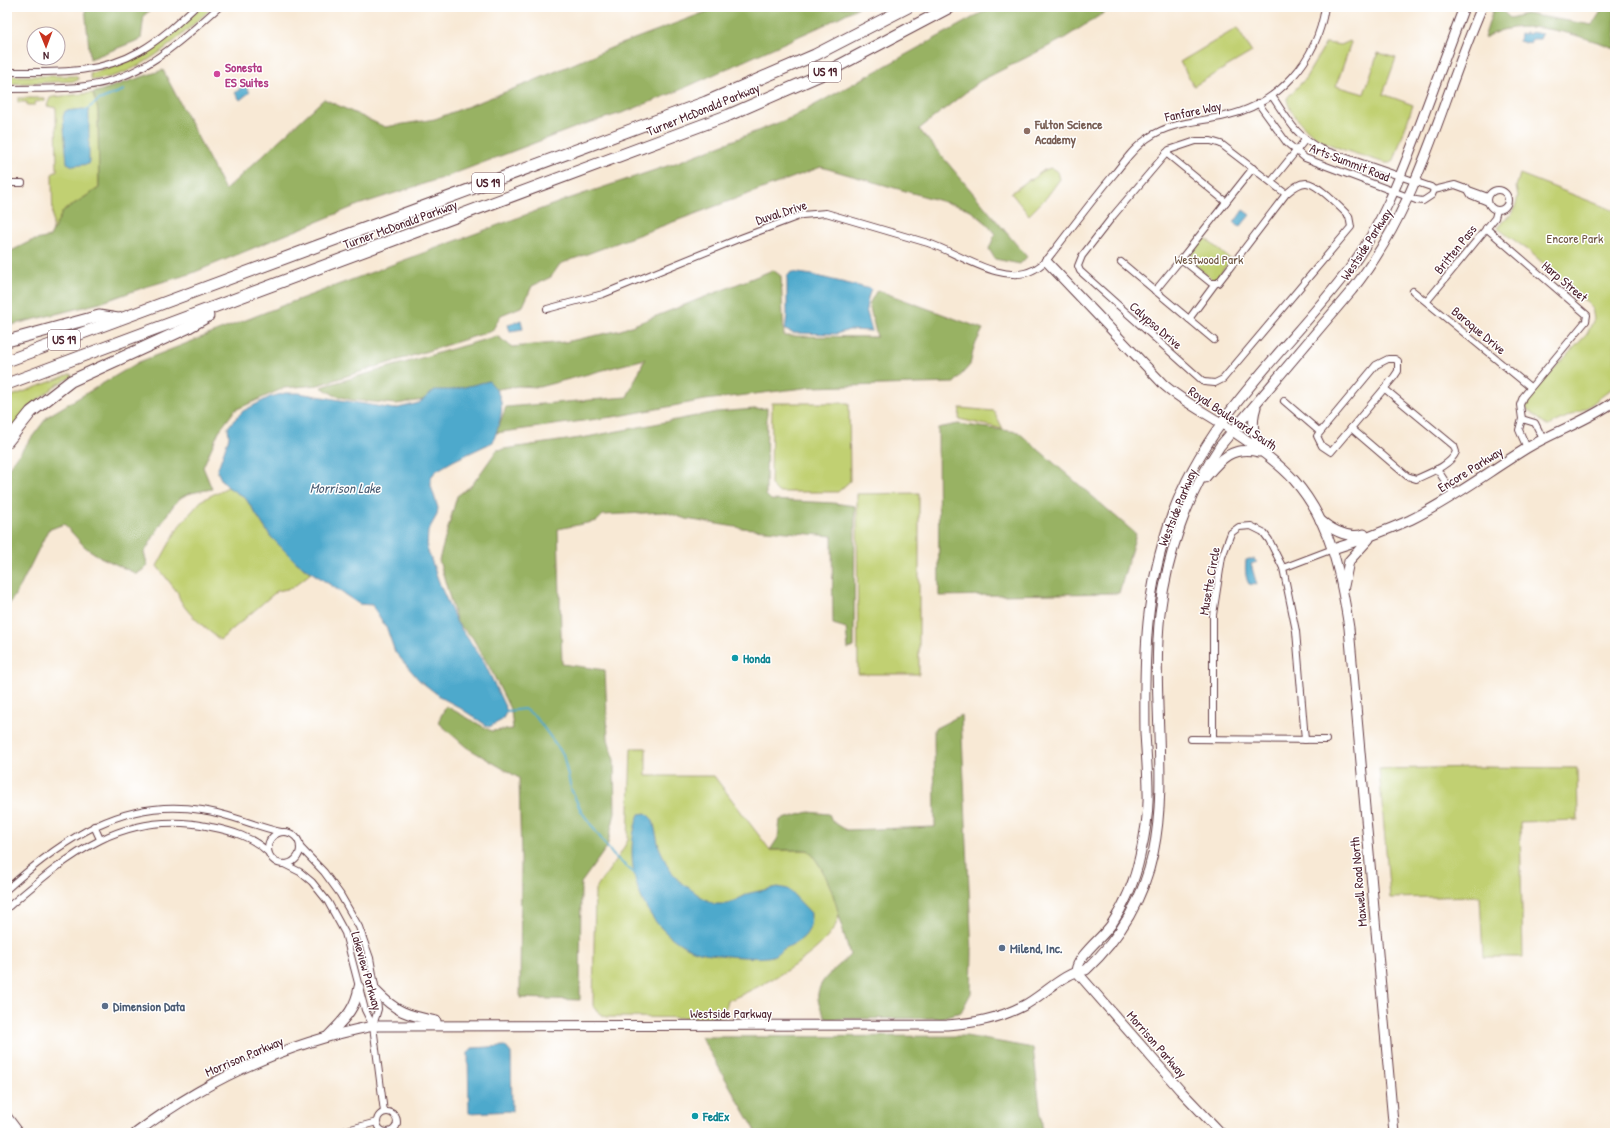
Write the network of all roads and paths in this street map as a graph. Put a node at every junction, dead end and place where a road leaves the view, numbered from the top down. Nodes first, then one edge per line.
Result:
1 (195, 7) edge
2 (219, 7) edge
3 (908, 7) edge
4 (950, 7) edge
5 (1325, 7) edge
6 (1464, 7) edge
7 (1482, 7) edge
8 (7, 72) edge
9 (7, 89) edge
10 (1272, 96) junction
11 (1258, 103) junction
12 (1305, 140) junction
13 (1166, 152) junction
14 (1296, 153) junction
15 (1253, 168) junction
16 (1401, 176) junction
17 (1416, 181) junction
18 (1271, 182) junction
19 (7, 183) edge
20 (22, 183) dead end
21 (1394, 190) junction
22 (1434, 190) junction
23 (1286, 194) junction
24 (1410, 196) junction
25 (1488, 199) junction
26 (1226, 202) junction
27 (1497, 210) junction
28 (1486, 228) junction
29 (1181, 259) junction
30 (1046, 261) junction
31 (1121, 262) dead end
32 (1215, 284) junction
33 (1155, 291) junction
34 (1413, 291) dead end
35 (238, 299) junction
36 (1427, 301) junction
37 (547, 309) dead end
38 (121, 319) junction
39 (1189, 319) junction
40 (1214, 340) dead end
41 (7, 341) edge
42 (7, 361) edge
43 (7, 384) edge
44 (1530, 387) junction
45 (1385, 389) junction
46 (1284, 401) dead end
47 (1615, 401) edge
48 (1258, 403) junction
49 (1522, 419) junction
50 (1220, 423) junction
51 (1351, 428) junction
52 (1233, 432) junction
53 (1320, 432) junction
54 (1543, 439) junction
55 (7, 442) edge
56 (1527, 448) junction
57 (1265, 454) junction
58 (1437, 469) junction
59 (1193, 494) junction
60 (1454, 495) junction
61 (1319, 519) junction
62 (1404, 522) junction
63 (1373, 535) junction
64 (1333, 549) junction
65 (1283, 568) junction
66 (1343, 589) junction
67 (1349, 628) joint
68 (1191, 739) dead end
69 (1213, 739) junction
70 (1306, 740) junction
71 (1326, 740) dead end
72 (94, 826) junction
73 (281, 832) junction
74 (100, 839) junction
75 (300, 847) junction
76 (268, 852) junction
77 (284, 864) junction
78 (7, 888) edge
79 (7, 908) edge
80 (1076, 971) junction
81 (359, 987) junction
82 (376, 991) junction
83 (453, 1025) junction
84 (373, 1026) junction
85 (326, 1038) junction
86 (384, 1112) junction
87 (7, 1117) edge
88 (377, 1122) junction
89 (385, 1132) edge
90 (19, 1133) edge
91 (136, 1133) edge
92 (336, 1133) edge
93 (1221, 1133) edge
94 (1394, 1133) edge

1 - 8 street
2 - 9 street
3 - 38 highway, Turner McDonald Parkway / US 19
4 - 35 highway, Turner McDonald Parkway / US 19
5 - 10 street, Fanfare Way
6 - 16 main road, Westside Parkway
7 - 17 main road, Westside Parkway
10 - 11 street, Fanfare Way
10 - 12 street, Arts Summit Road
11 - 14 street, Arts Summit Road
11 - 30 street, Fanfare Way
12 - 14 street
12 - 16 street, Arts Summit Road
13 - 15 street, Calypso Drive
13 - 23 street, Calypso Drive
13 - 26 street
14 - 18 street
14 - 21 street, Arts Summit Road
15 - 18 street, Calypso Drive
15 - 26 street
16 - 17 street, Arts Summit Road
16 - 21 main road, Westside Parkway
17 - 22 street, Arts Summit Road
17 - 24 main road, Westside Parkway
18 - 23 street, Calypso Drive
19 - 20 street
21 - 24 street, Arts Summit Road
21 - 50 main road, Westside Parkway
22 - 24 street, Arts Summit Road
22 - 25 street
23 - 32 street
24 - 48 main road, Westside Parkway
25 - 27 street
25 - 27 street
26 - 29 street
27 - 28 street, Britten Pass
28 - 36 street, Britten Pass
28 - 44 street, Harp Street
29 - 32 street
29 - 33 street
30 - 37 street, Duval Drive
30 - 50 main road, Royal Boulevard South
31 - 33 street
32 - 39 street
33 - 39 street
34 - 36 street, Baroque Drive
35 - 43 highway, Turner McDonald Parkway / US 19
35 - 55 highway
36 - 44 street, Baroque Drive
38 - 41 highway
38 - 42 highway, Turner McDonald Parkway / US 19
39 - 40 street
44 - 49 street, Harp Street
45 - 51 street
45 - 53 street
45 - 58 street
46 - 53 street
47 - 54 main road, Encore Parkway
48 - 52 main road, Westside Parkway
48 - 57 main road
49 - 54 street
49 - 56 street, Harp Street
50 - 52 main road, Royal Boulevard South
50 - 80 main road, Westside Parkway
51 - 53 street
51 - 58 street
52 - 57 main road, Royal Boulevard South
52 - 59 main road, Westside Parkway
54 - 56 main road, Encore Parkway
56 - 60 main road, Encore Parkway
57 - 59 main road
57 - 61 main road, Royal Boulevard South
58 - 60 street
59 - 80 main road, Westside Parkway
60 - 62 main road, Encore Parkway
61 - 62 main road
61 - 64 main road, Royal Boulevard South
62 - 63 main road, Encore Parkway
63 - 64 main road, Encore Parkway
63 - 66 main road
64 - 65 street
64 - 66 main road, Royal Boulevard South
65 - 69 street, Musette Circle
65 - 70 street, Musette Circle
66 - 67 main road, Royal Boulevard South
67 - 94 main road, Maxwell Road North
68 - 69 street
69 - 70 street
70 - 71 street
72 - 73 street
72 - 74 street
72 - 78 street
73 - 75 street
73 - 76 street
74 - 76 street
74 - 79 street
75 - 77 street
75 - 82 street, Lakeview Parkway
76 - 77 street
77 - 81 street, Lakeview Parkway
80 - 83 main road, Westside Parkway
80 - 93 main road, Morrison Parkway
81 - 84 street, Lakeview Parkway
81 - 85 main road
82 - 83 main road
82 - 84 street, Lakeview Parkway
83 - 84 main road, Westside Parkway
84 - 85 main road, Morrison Parkway
84 - 86 street
85 - 91 main road, Morrison Parkway
86 - 88 street
86 - 89 street
87 - 90 main road
88 - 89 street
88 - 92 street

